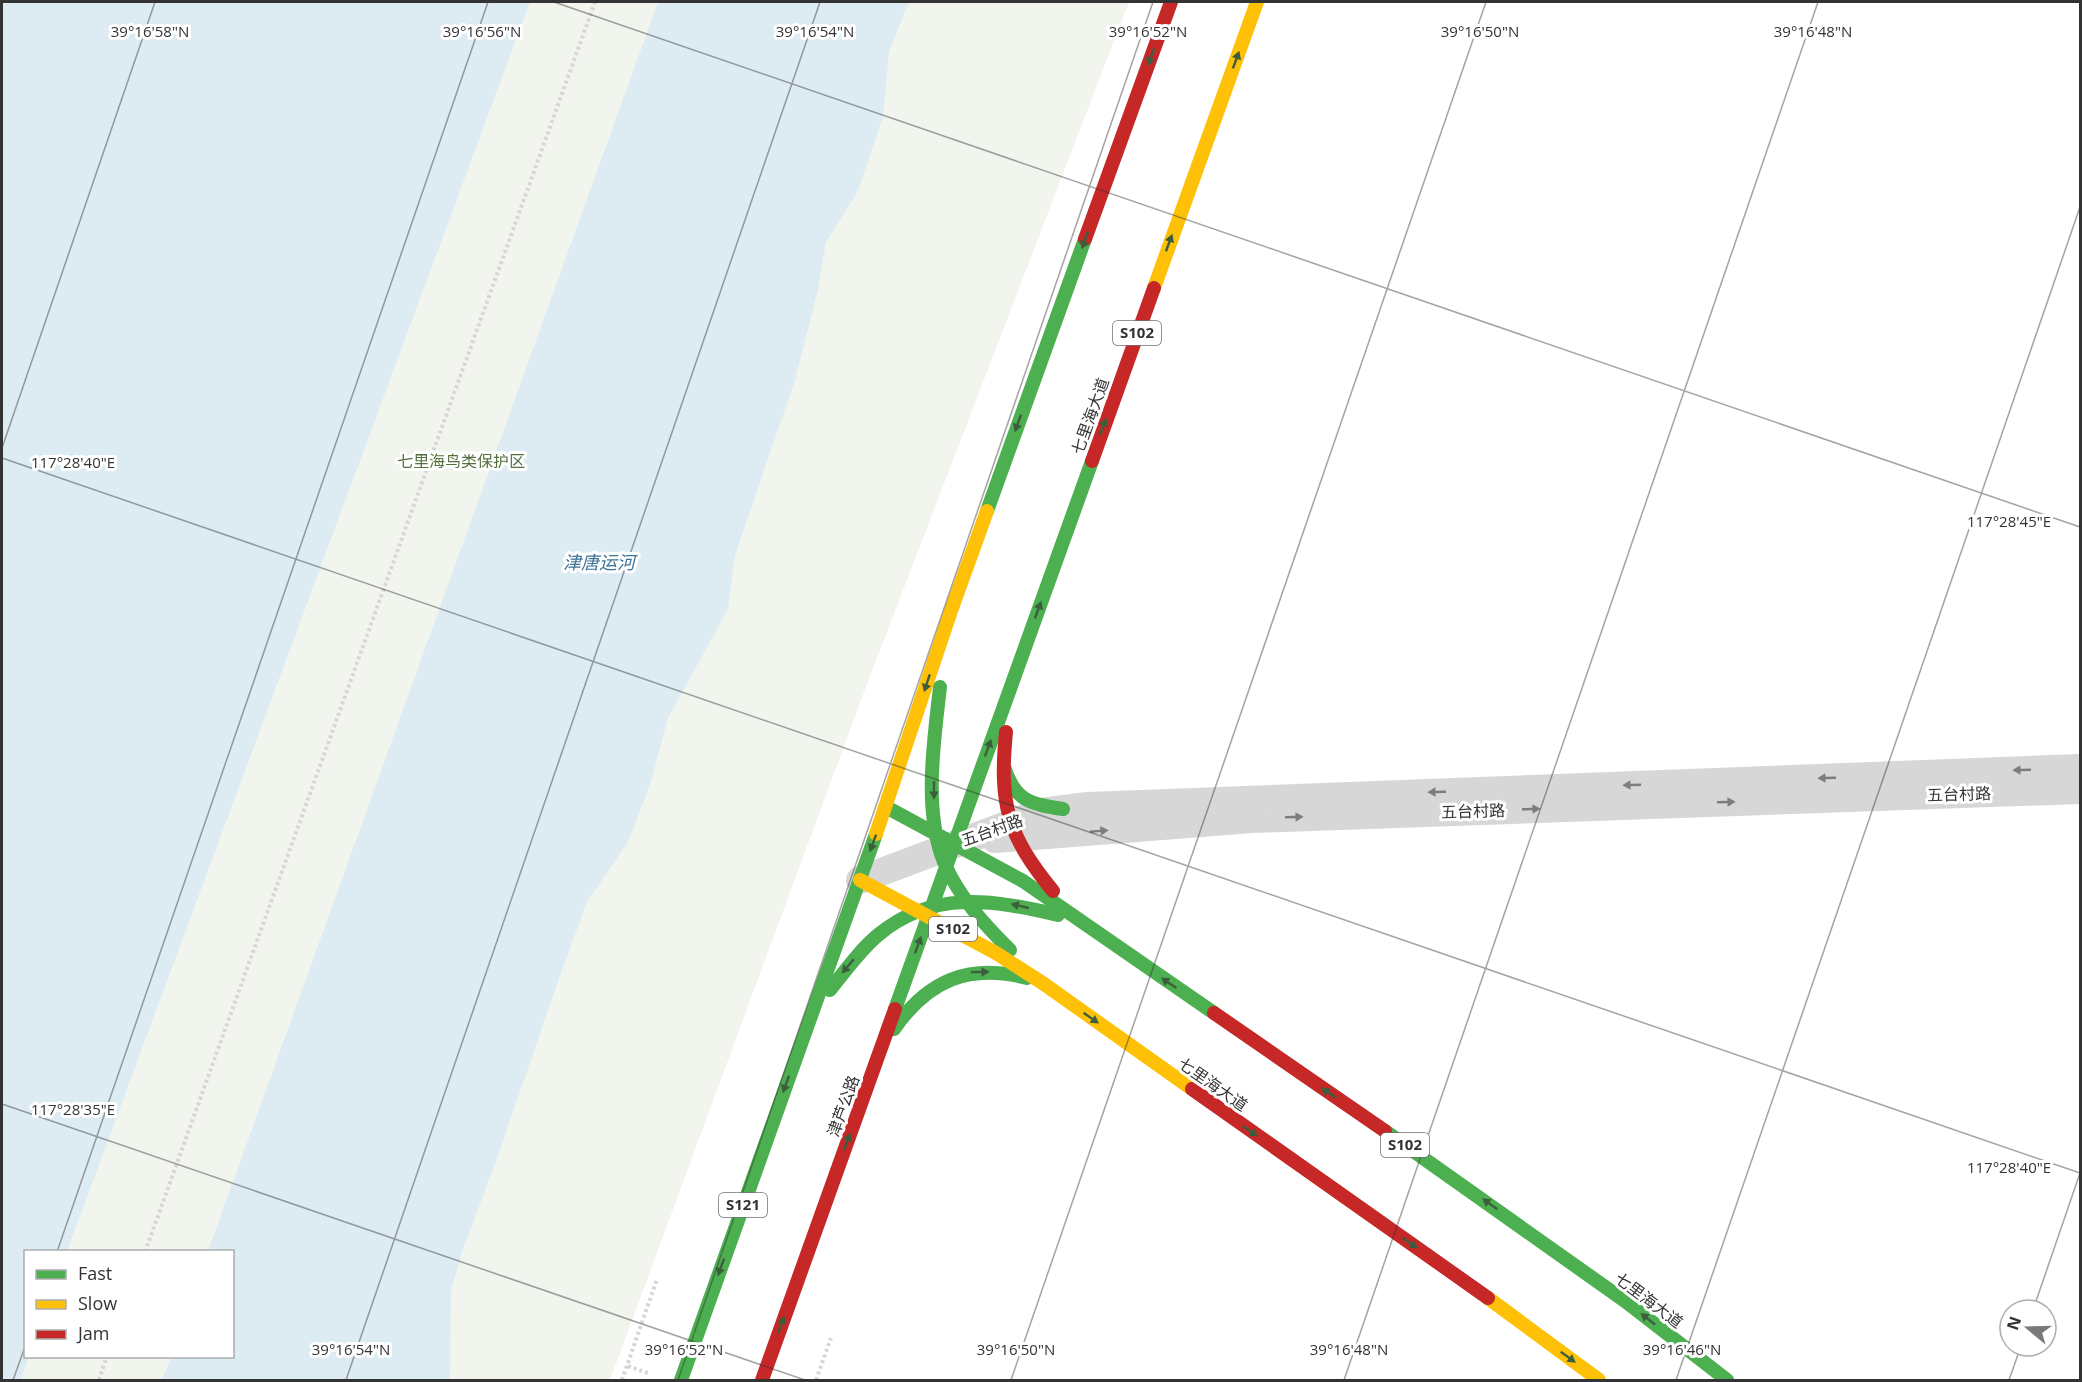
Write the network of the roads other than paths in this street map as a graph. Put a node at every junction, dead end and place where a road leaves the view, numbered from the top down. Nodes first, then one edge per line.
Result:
1 (1171, 2) edge
2 (1257, 2) edge
3 (952, 608) junction
4 (1018, 665) junction
5 (937, 711) junction
6 (1002, 760) junction
7 (946, 765) dead end
8 (2080, 768) edge
9 (2080, 790) edge
10 (957, 792) dead end
11 (968, 804) junction
12 (886, 807) junction
13 (1063, 809) junction
14 (1007, 825) junction
15 (944, 848) junction
16 (860, 880) junction
17 (966, 901) junction
18 (926, 910) junction
19 (1077, 920) junction
20 (1044, 984) junction
21 (806, 1029) junction
22 (877, 1059) junction
23 (681, 1380) edge
24 (762, 1380) edge
25 (1599, 1380) edge
26 (1727, 1380) edge

1 -> 3 main road
4 -> 2 main road, 七里海大道 / S102
3 - 5 main road
3 -> 12 main road
4 - 6 main road
11 -> 4 main road, 七里海大道 / S102
5 - 7 main road
5 -> 15 main road
6 - 13 main road
6 - 14 main road
8 -> 13 street, 五台村路
14 -> 9 street, 五台村路
10 - 11 main road
11 - 14 main road
11 - 15 main road, 七里海大道 / S102
12 - 15 main road, 七里海大道 / S102
12 -> 16 main road
13 - 14 street, 五台村路
14 - 15 street, 五台村路
14 - 19 main road
15 - 16 street, 五台村路
15 - 17 main road
15 - 18 main road, 津芦公路
15 - 19 main road, 七里海大道 / S102
16 - 18 main road, 七里海大道 / S102
16 - 21 main road, S121
17 - 18 main road
19 -> 17 main road
17 - 20 main road
18 - 20 main road, 七里海大道 / S102
18 -> 21 main road
22 -> 18 main road, 津芦公路
26 -> 19 main road, 七里海大道 / S102
22 -> 20 main road
20 -> 25 main road, 七里海大道 / S102
21 -> 23 main road, S121
24 -> 22 main road, 津芦公路

